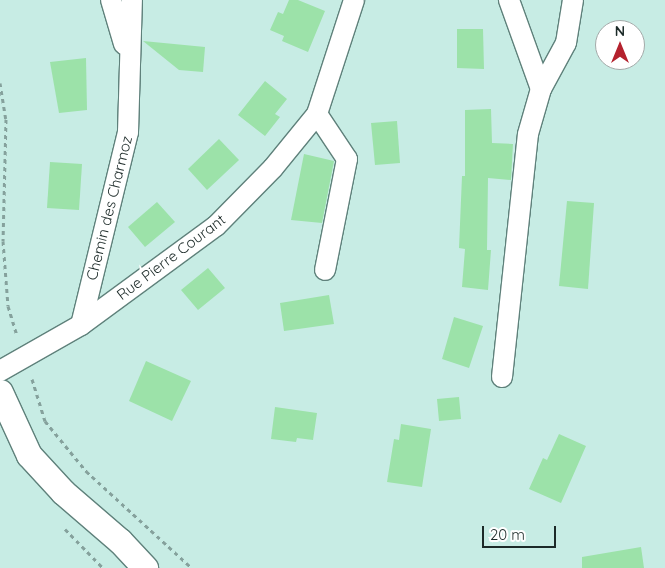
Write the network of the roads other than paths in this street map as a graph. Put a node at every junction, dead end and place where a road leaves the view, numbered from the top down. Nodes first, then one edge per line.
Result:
1 (111, 0) edge
2 (132, 0) edge
3 (354, 0) edge
4 (509, 0) edge
5 (574, 0) edge
6 (129, 59) junction
7 (542, 89) junction
8 (317, 114) junction
9 (325, 270) dead end
10 (81, 325) junction
11 (0, 371) edge
12 (502, 377) dead end
13 (0, 392) edge
14 (145, 568) edge

1 - 6 street
2 - 6 street, Chemin des Charmoz
3 - 8 street, Rue Pierre Courant
4 - 7 street
5 - 7 street
6 - 10 street, Chemin des Charmoz
7 - 12 street
8 - 9 street
8 - 10 street, Rue Pierre Courant
10 - 11 street, Rue Pierre Courant
13 - 14 street

